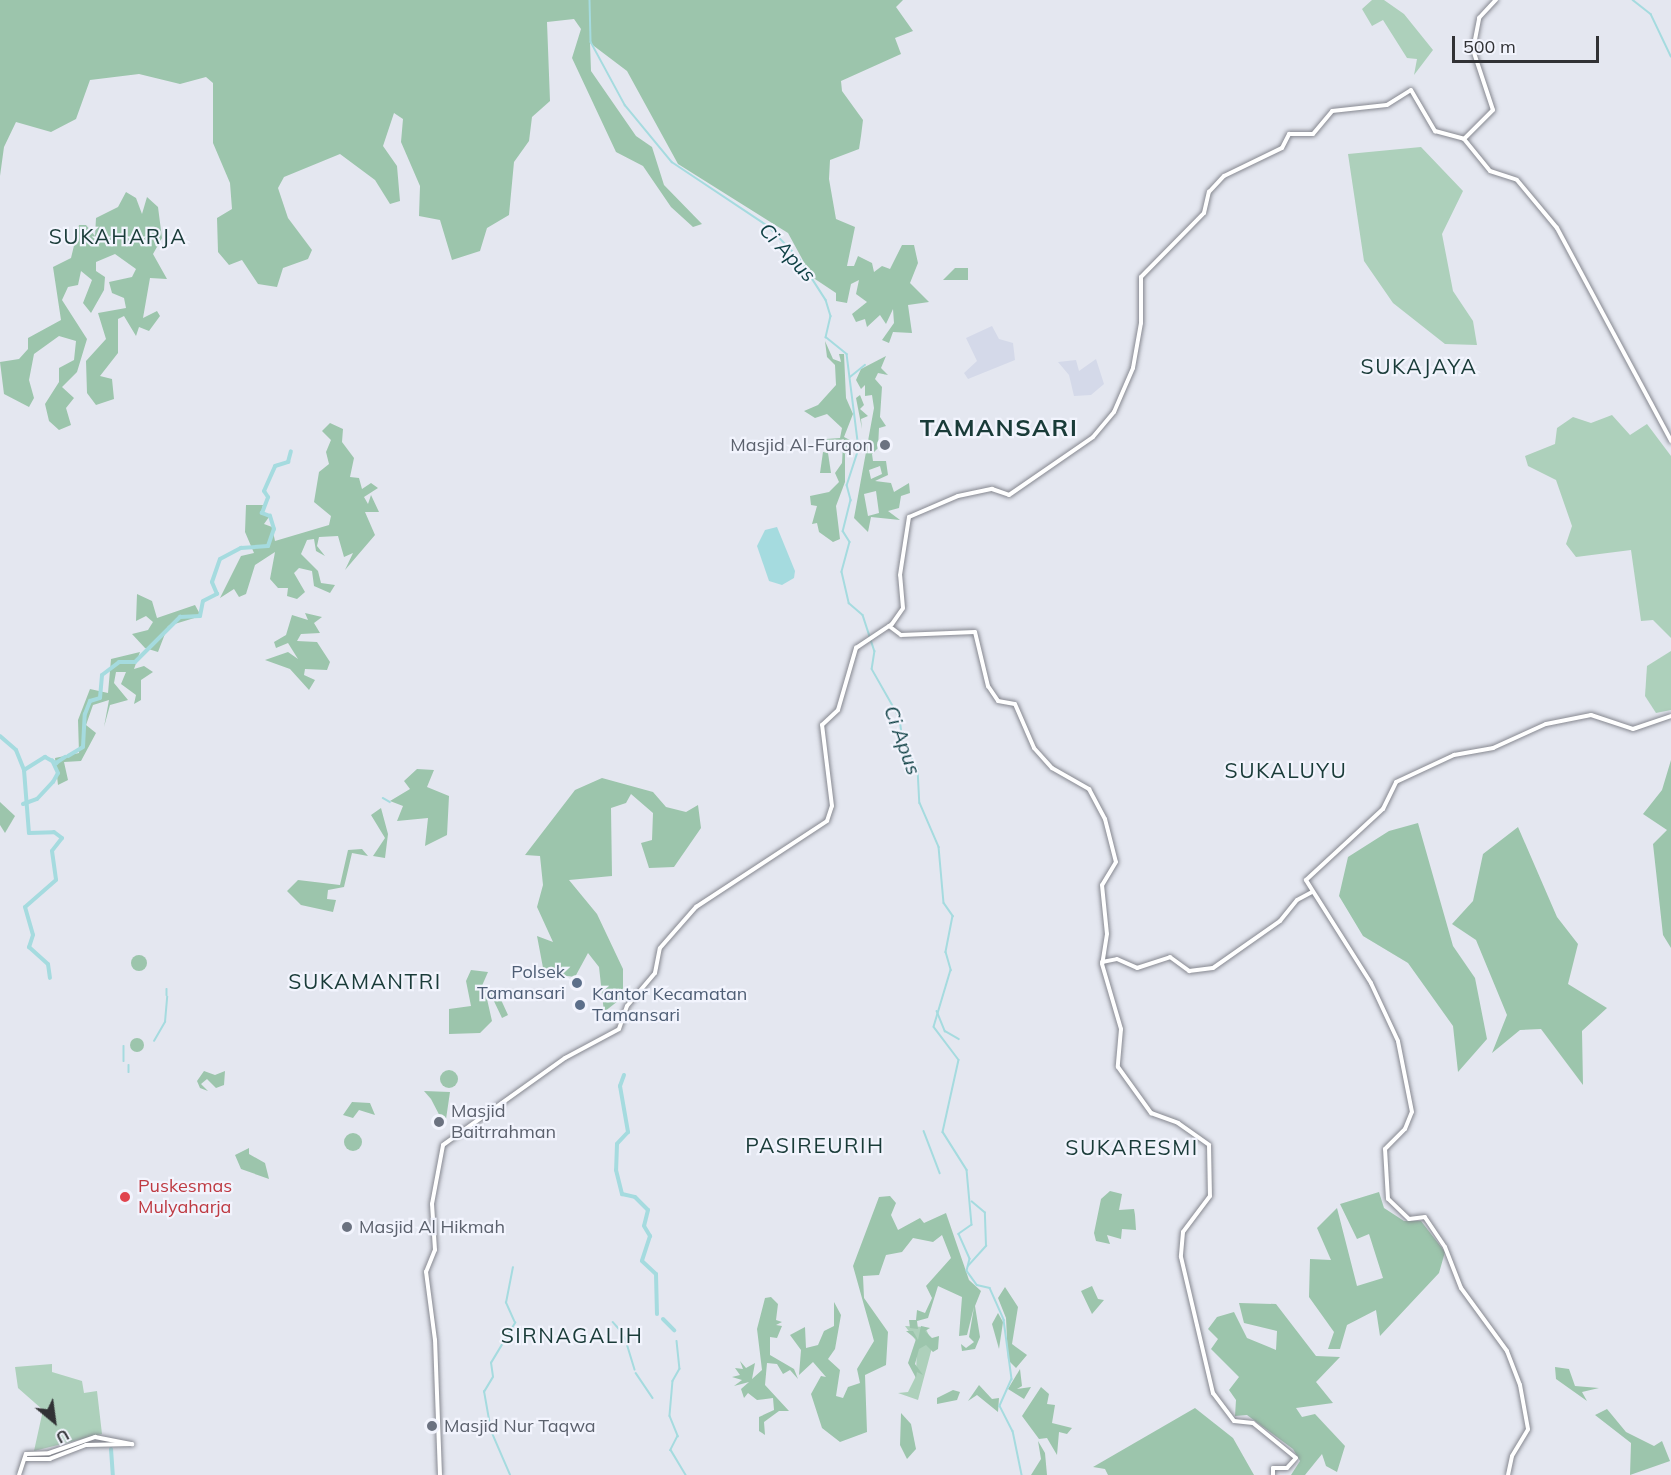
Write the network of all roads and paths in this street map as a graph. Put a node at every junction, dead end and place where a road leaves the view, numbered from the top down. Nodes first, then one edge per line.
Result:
1 (1496, 0) edge
2 (1464, 139) junction
3 (1671, 441) edge
4 (889, 626) junction
5 (1671, 716) edge
6 (1312, 891) junction
7 (1102, 962) junction
8 (79, 1441) junction
9 (69, 1445) junction
10 (82, 1446) junction
11 (72, 1450) junction
12 (25, 1456) junction
13 (19, 1475) edge
14 (440, 1475) edge
15 (1273, 1475) edge
16 (1508, 1475) edge

1 - 2 street
2 - 3 street
2 - 4 street
4 - 7 street
4 - 14 street
5 - 6 street
6 - 7 street
6 - 16 street
7 - 15 street
8 - 9 street
8 - 10 street
8 - 10 street
9 - 11 street
9 - 12 street
10 - 11 street
11 - 12 street
12 - 13 street

